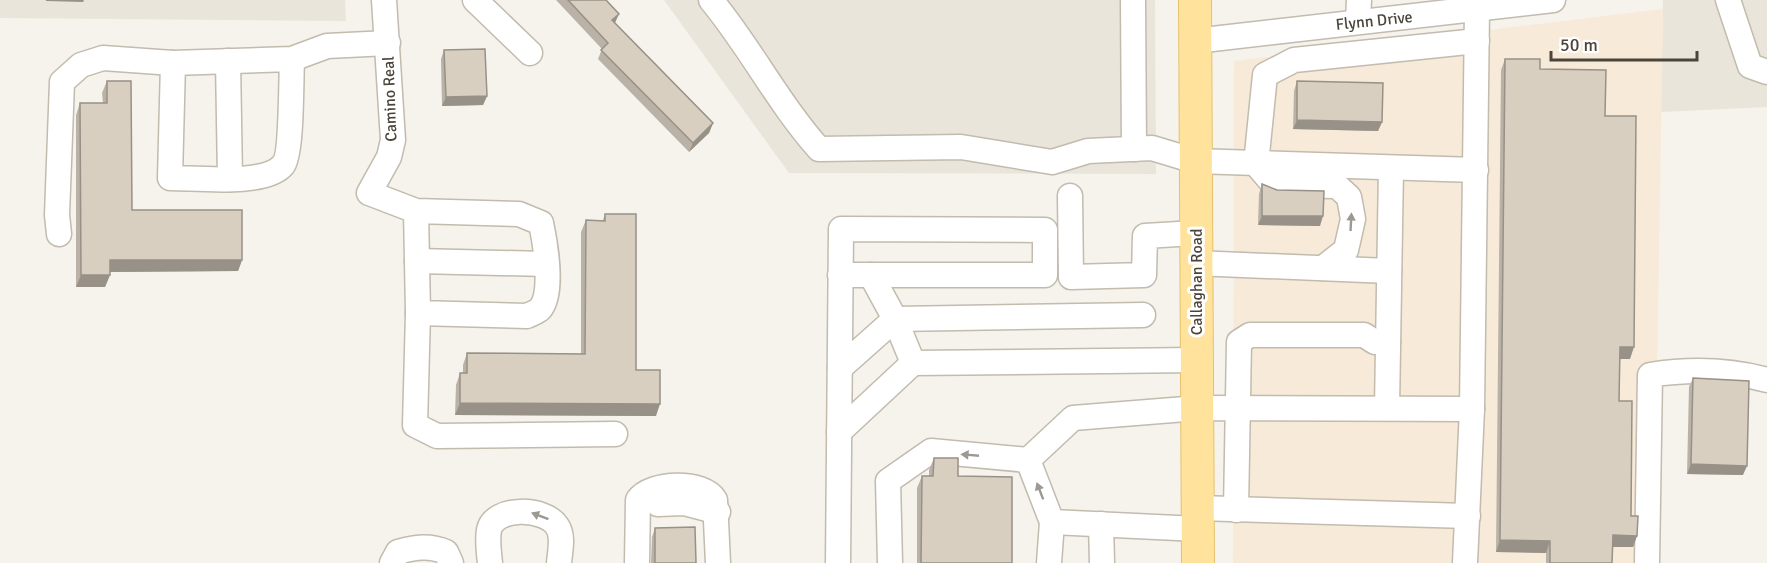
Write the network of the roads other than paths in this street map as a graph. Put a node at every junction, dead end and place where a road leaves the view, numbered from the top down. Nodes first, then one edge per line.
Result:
1 (384, 0) edge
2 (475, 0) edge
3 (711, 0) edge
4 (1133, 0) edge
5 (1195, 0) edge
6 (1553, 0) edge
7 (1728, 0) edge
8 (1477, 10) junction
9 (1358, 11) edge
10 (1195, 41) junction
11 (1477, 41) junction
12 (387, 43) junction
13 (530, 52) dead end
14 (292, 59) junction
15 (228, 61) junction
16 (172, 63) junction
17 (1767, 72) edge
18 (1134, 149) junction
19 (1195, 162) junction
20 (1256, 164) junction
21 (1391, 168) junction
22 (1476, 170) junction
23 (230, 179) junction
24 (1070, 196) dead end
25 (416, 211) junction
26 (59, 234) dead end
27 (1195, 248) junction
28 (417, 261) junction
29 (546, 264) junction
30 (1323, 268) junction
31 (1389, 271) junction
32 (840, 275) junction
33 (871, 275) junction
34 (418, 313) junction
35 (1143, 315) dead end
36 (895, 319) junction
37 (1382, 341) junction
38 (1196, 360) junction
39 (913, 363) junction
40 (840, 368) junction
41 (1767, 380) edge
42 (1198, 408) junction
43 (1236, 408) junction
44 (1387, 408) junction
45 (1472, 409) junction
46 (839, 432) junction
47 (615, 434) dead end
48 (1028, 460) junction
49 (1236, 510) junction
50 (1468, 516) junction
51 (1198, 519) junction
52 (1052, 522) junction
53 (1101, 524) junction
54 (392, 563) edge
55 (451, 563) edge
56 (490, 563) edge
57 (559, 563) edge
58 (637, 563) edge
59 (718, 563) edge
60 (838, 563) edge
61 (890, 563) edge
62 (1049, 563) edge
63 (1102, 563) edge
64 (1198, 563) edge
65 (1465, 563) edge
66 (1647, 563) edge

1 - 12 street, Camino Real
2 - 13 street
3 - 18 street
4 - 18 street
5 - 10 main road, Callaghan Road
6 - 8 street, Flynn Drive
7 - 17 street
8 - 9 street, Flynn Drive
8 - 11 street
9 - 10 street, Flynn Drive
10 - 19 main road, Callaghan Road
11 - 20 street
11 - 22 street
12 - 14 street
12 - 25 street, Camino Real
14 - 15 street
14 - 23 street
15 - 16 street
15 - 23 street
16 - 23 street
16 - 26 street
18 - 19 street
19 - 20 street
19 - 27 main road, Callaghan Road
20 - 21 street
30 -> 20 street
21 - 22 street
21 - 31 street
22 - 45 street
24 - 27 street
25 - 28 street
25 - 29 street
27 - 30 street
27 - 38 main road, Callaghan Road
28 - 29 street
28 - 34 street
29 - 34 street
30 - 31 street
31 - 37 street
32 - 33 street
32 - 33 street
32 - 40 street
33 - 36 street
34 - 47 street
35 - 36 street
36 - 39 street
36 - 40 street
37 - 43 street
37 - 44 street
38 - 39 street
38 - 42 main road, Callaghan Road
39 - 46 street
40 - 46 street
41 - 66 street
42 - 43 street
42 - 48 street
42 - 51 main road, Callaghan Road
43 - 44 street
43 - 49 street
44 - 45 street
45 - 50 street
46 - 60 street
52 -> 48 street
48 -> 61 street
49 - 50 street
49 - 51 street
50 - 65 street
51 - 53 street
51 - 64 main road, Callaghan Road
52 - 53 street
52 - 62 street
53 - 63 street
54 - 55 street
57 -> 56 street
58 - 59 street

